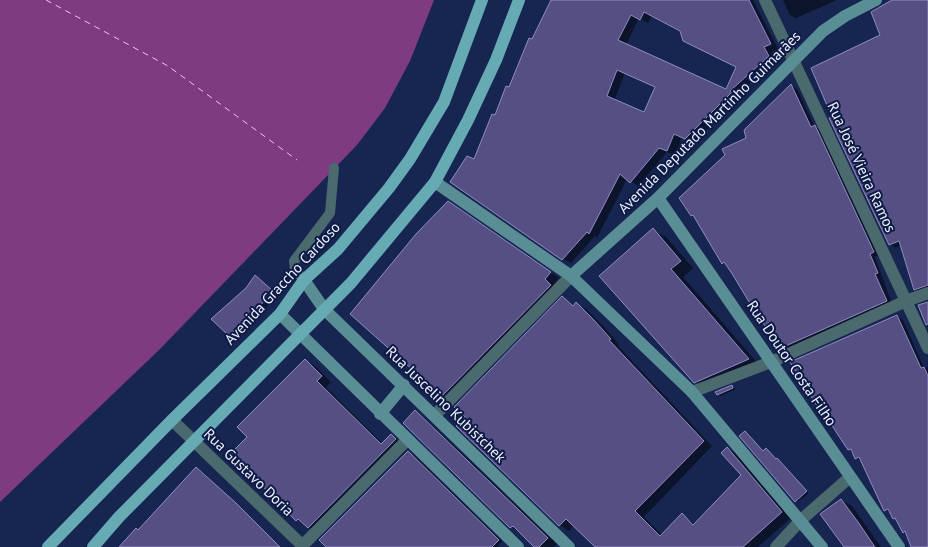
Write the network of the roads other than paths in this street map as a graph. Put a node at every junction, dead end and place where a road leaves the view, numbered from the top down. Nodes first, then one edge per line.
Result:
1 (482, 0) edge
2 (519, 0) edge
3 (765, 0) edge
4 (876, 0) edge
5 (794, 61) junction
6 (334, 168) dead end
7 (435, 182) junction
8 (658, 198) junction
9 (571, 276) junction
10 (304, 280) junction
11 (928, 293) edge
12 (906, 301) junction
13 (324, 309) junction
14 (280, 314) junction
15 (302, 335) junction
16 (928, 348) edge
17 (771, 362) junction
18 (404, 385) junction
19 (692, 392) junction
20 (380, 414) junction
21 (435, 415) junction
22 (172, 420) junction
23 (407, 440) junction
24 (193, 442) junction
25 (850, 477) junction
26 (801, 520) junction
27 (303, 546) edge
28 (48, 547) edge
29 (93, 547) edge
30 (518, 547) edge
31 (569, 547) edge
32 (776, 547) edge
33 (822, 547) edge
34 (899, 547) edge

1 - 10 main road, Avenida Graccho Cardoso
2 - 7 main road
3 - 5 street, Rua José Vieira Ramos
4 - 5 street, Avenida Deputado Martinho Guimarães
5 - 8 street, Avenida Deputado Martinho Guimarães
5 - 12 street, Rua José Vieira Ramos
6 - 10 lane
7 - 9 street
7 - 13 main road
8 - 9 street, Avenida Deputado Martinho Guimarães
8 - 17 street, Rua Doutor Costa Filho
9 - 19 street
9 - 21 street
10 - 13 street, Rua Juscelino Kubistchek
10 - 14 main road, Avenida Graccho Cardoso
11 - 12 street
12 - 16 street, Rua José Vieira Ramos
12 - 17 street
13 - 15 main road
13 - 18 street, Rua Juscelino Kubistchek
14 - 15 street
14 - 22 main road, Avenida Graccho Cardoso
15 - 20 street
15 - 24 main road
17 - 19 street
17 - 25 street, Rua Doutor Costa Filho
18 - 20 street
18 - 21 street, Rua Juscelino Kubistchek
19 - 26 street
20 - 23 street
21 - 31 street, Rua Juscelino Kubistchek
22 - 24 street, Rua Gustavo Doria
22 - 28 main road, Avenida Graccho Cardoso
23 - 27 street
23 - 30 street
24 - 27 street, Rua Gustavo Doria
24 - 29 main road
25 - 26 street
25 - 34 street, Rua Doutor Costa Filho
26 - 32 street
26 - 33 street

